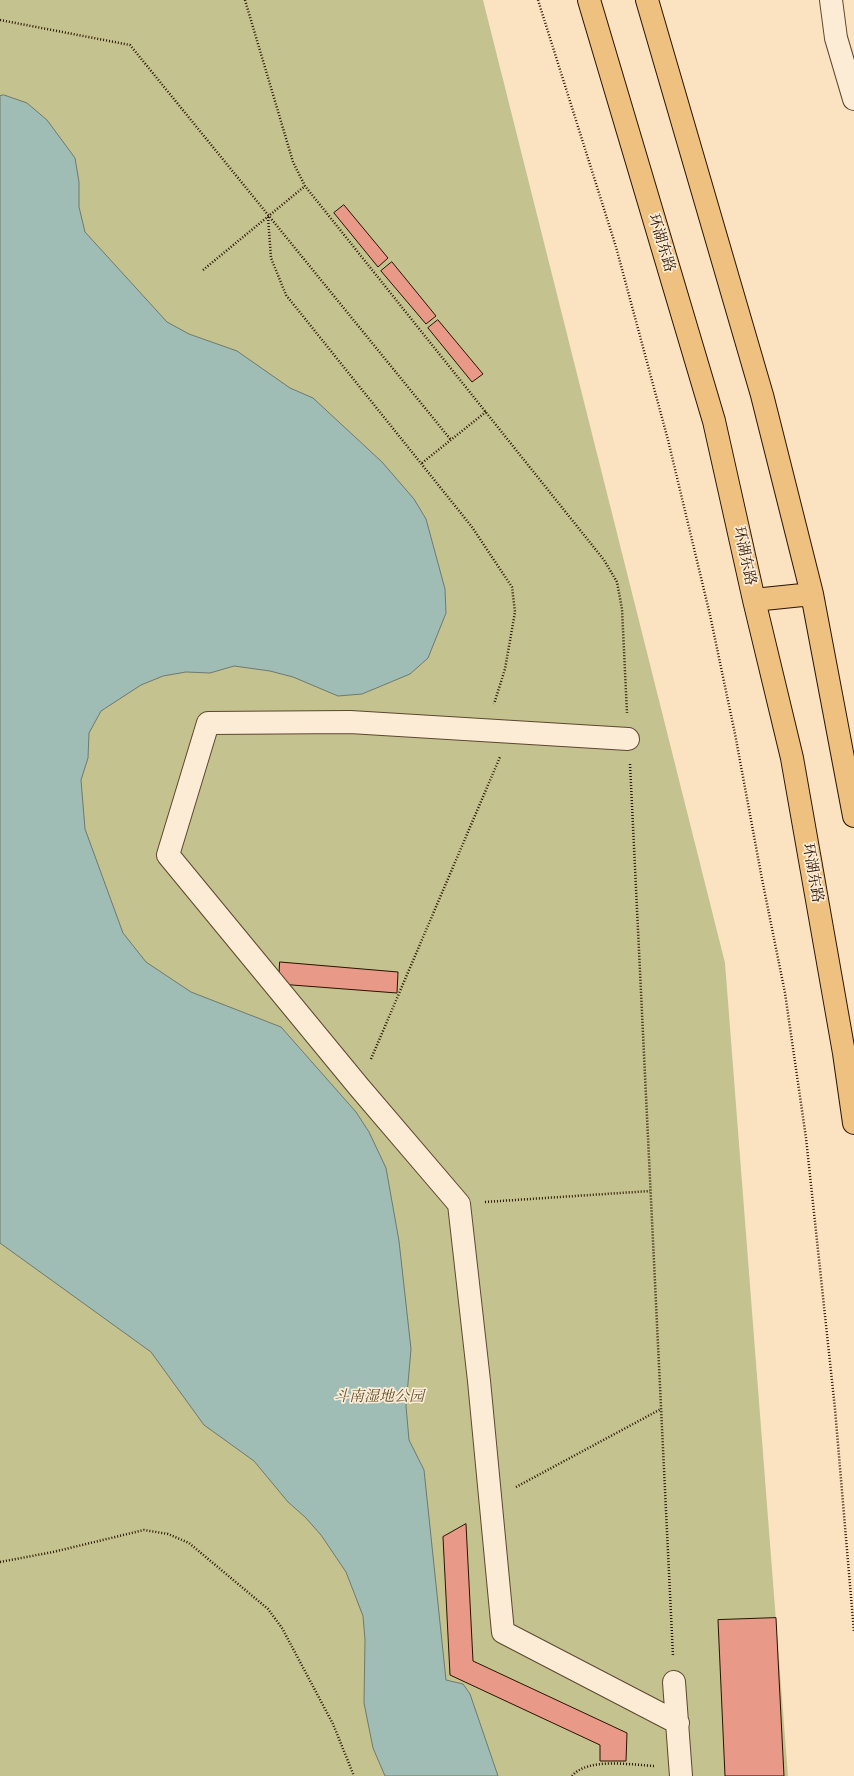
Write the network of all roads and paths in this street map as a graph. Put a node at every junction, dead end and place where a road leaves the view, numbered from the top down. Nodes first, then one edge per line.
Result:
1 (245, 0) edge
2 (538, 0) edge
3 (589, 0) edge
4 (647, 0) edge
5 (831, 0) edge
6 (0, 20) edge
7 (854, 99) edge
8 (305, 186) junction
9 (268, 216) junction
10 (203, 270) dead end
11 (486, 411) junction
12 (451, 440) junction
13 (422, 463) junction
14 (812, 594) junction
15 (754, 600) junction
16 (487, 730) junction
17 (511, 731) junction
18 (628, 739) junction
19 (854, 816) edge
20 (849, 1053) edge
21 (359, 1087) junction
22 (854, 1124) edge
23 (650, 1191) junction
24 (459, 1204) junction
25 (661, 1409) junction
26 (490, 1501) junction
27 (0, 1562) edge
28 (854, 1632) edge
29 (674, 1682) joint
30 (678, 1723) junction
31 (681, 1771) edge
32 (354, 1776) edge
33 (572, 1776) edge

1 - 8 path
2 - 28 path
3 - 15 main road, 环湖东路
4 - 14 main road
5 - 7 street
6 - 9 path
8 - 9 path
8 - 11 path
9 - 10 path
9 - 12 path
9 - 13 path
11 - 12 path
11 - 18 path
12 - 13 path
13 - 16 path
14 - 15 main road
14 - 19 main road
15 - 20 main road, 环湖东路
16 - 17 street
16 - 21 street
17 - 18 street
17 - 21 path
18 - 23 path
20 - 22 main road, 环湖东路
21 - 24 street
23 - 24 path
23 - 25 path
24 - 26 street
25 - 26 path
25 - 29 path
26 - 30 street
27 - 32 path
29 - 30 street
30 - 31 street
31 - 33 path

